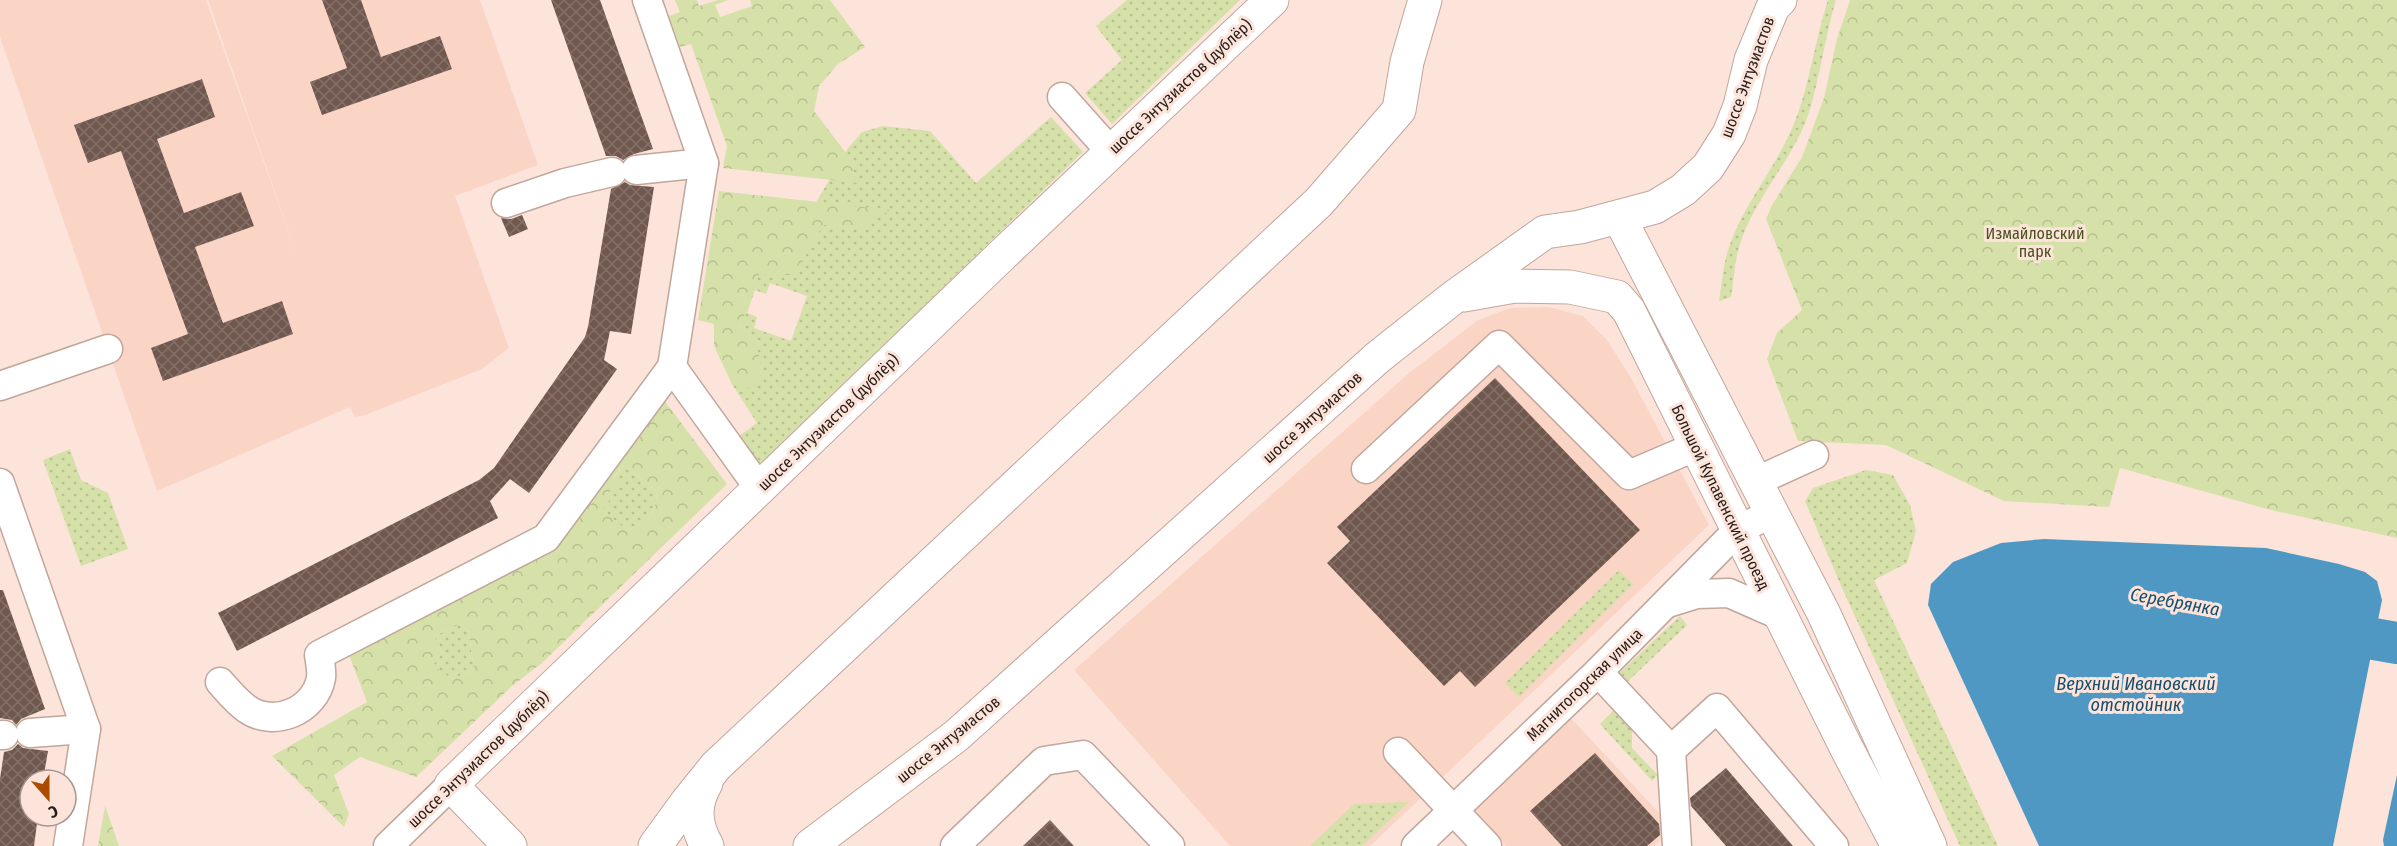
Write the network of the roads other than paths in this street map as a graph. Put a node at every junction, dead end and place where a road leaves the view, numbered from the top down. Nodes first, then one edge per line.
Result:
1 (647, 0) edge
2 (1272, 0) edge
3 (1425, 0) edge
4 (1780, 0) edge
5 (1062, 97) dead end
6 (1112, 152) junction
7 (704, 163) junction
8 (506, 203) dead end
9 (1619, 218) junction
10 (1454, 297) junction
11 (108, 349) dead end
12 (672, 367) junction
13 (0, 386) edge
14 (1697, 446) junction
15 (1814, 455) dead end
16 (1366, 469) dead end
17 (1757, 481) junction
18 (0, 483) edge
19 (759, 488) junction
20 (1773, 513) junction
21 (1739, 529) junction
22 (1666, 603) junction
23 (1779, 615) junction
24 (1598, 672) junction
25 (220, 682) dead end
26 (11, 734) edge
27 (91, 735) junction
28 (956, 736) junction
29 (1671, 750) junction
30 (1398, 752) dead end
31 (716, 766) junction
32 (451, 785) junction
33 (1454, 811) junction
34 (68, 846) edge
35 (388, 846) edge
36 (510, 846) edge
37 (655, 846) edge
38 (707, 846) edge
39 (810, 846) edge
40 (846, 846) edge
41 (955, 846) edge
42 (1170, 846) edge
43 (1416, 846) edge
44 (1487, 846) edge
45 (1677, 846) edge
46 (1834, 846) edge
47 (1898, 846) edge
48 (1930, 846) edge

1 - 7 street
2 - 6 main road, шоссе Энтузиастов (дублёр)
3 - 31 main road
4 - 9 main road, шоссе Энтузиастов
5 - 6 street
6 - 19 main road, шоссе Энтузиастов (дублёр)
7 - 8 street
7 - 12 street
9 - 10 main road, шоссе Энтузиастов
9 - 17 main road
10 - 14 main road, Большой Купавенский проезд
10 - 28 main road, шоссе Энтузиастов
11 - 13 street
12 - 19 street
12 - 25 street
14 - 16 street
14 - 21 main road, Большой Купавенский проезд
15 - 17 street
17 - 20 main road
18 - 27 street
19 - 32 main road, шоссе Энтузиастов (дублёр)
20 - 21 street
20 - 48 main road
21 - 22 street
21 - 23 main road, Большой Купавенский проезд
22 - 23 street, Магнитогорская улица
22 - 24 street, Магнитогорская улица
23 - 47 main road, Большой Купавенский проезд
24 - 29 street
24 - 33 street, Магнитогорская улица
26 - 27 street
27 - 34 street
28 - 39 main road, шоссе Энтузиастов
28 - 40 main road
29 - 45 street
29 - 46 street
30 - 33 street
31 - 37 main road
31 - 38 main road
32 - 35 street, шоссе Энтузиастов (дублёр)
32 - 36 main road
33 - 43 street, Магнитогорская улица
33 - 44 street
41 - 42 street

